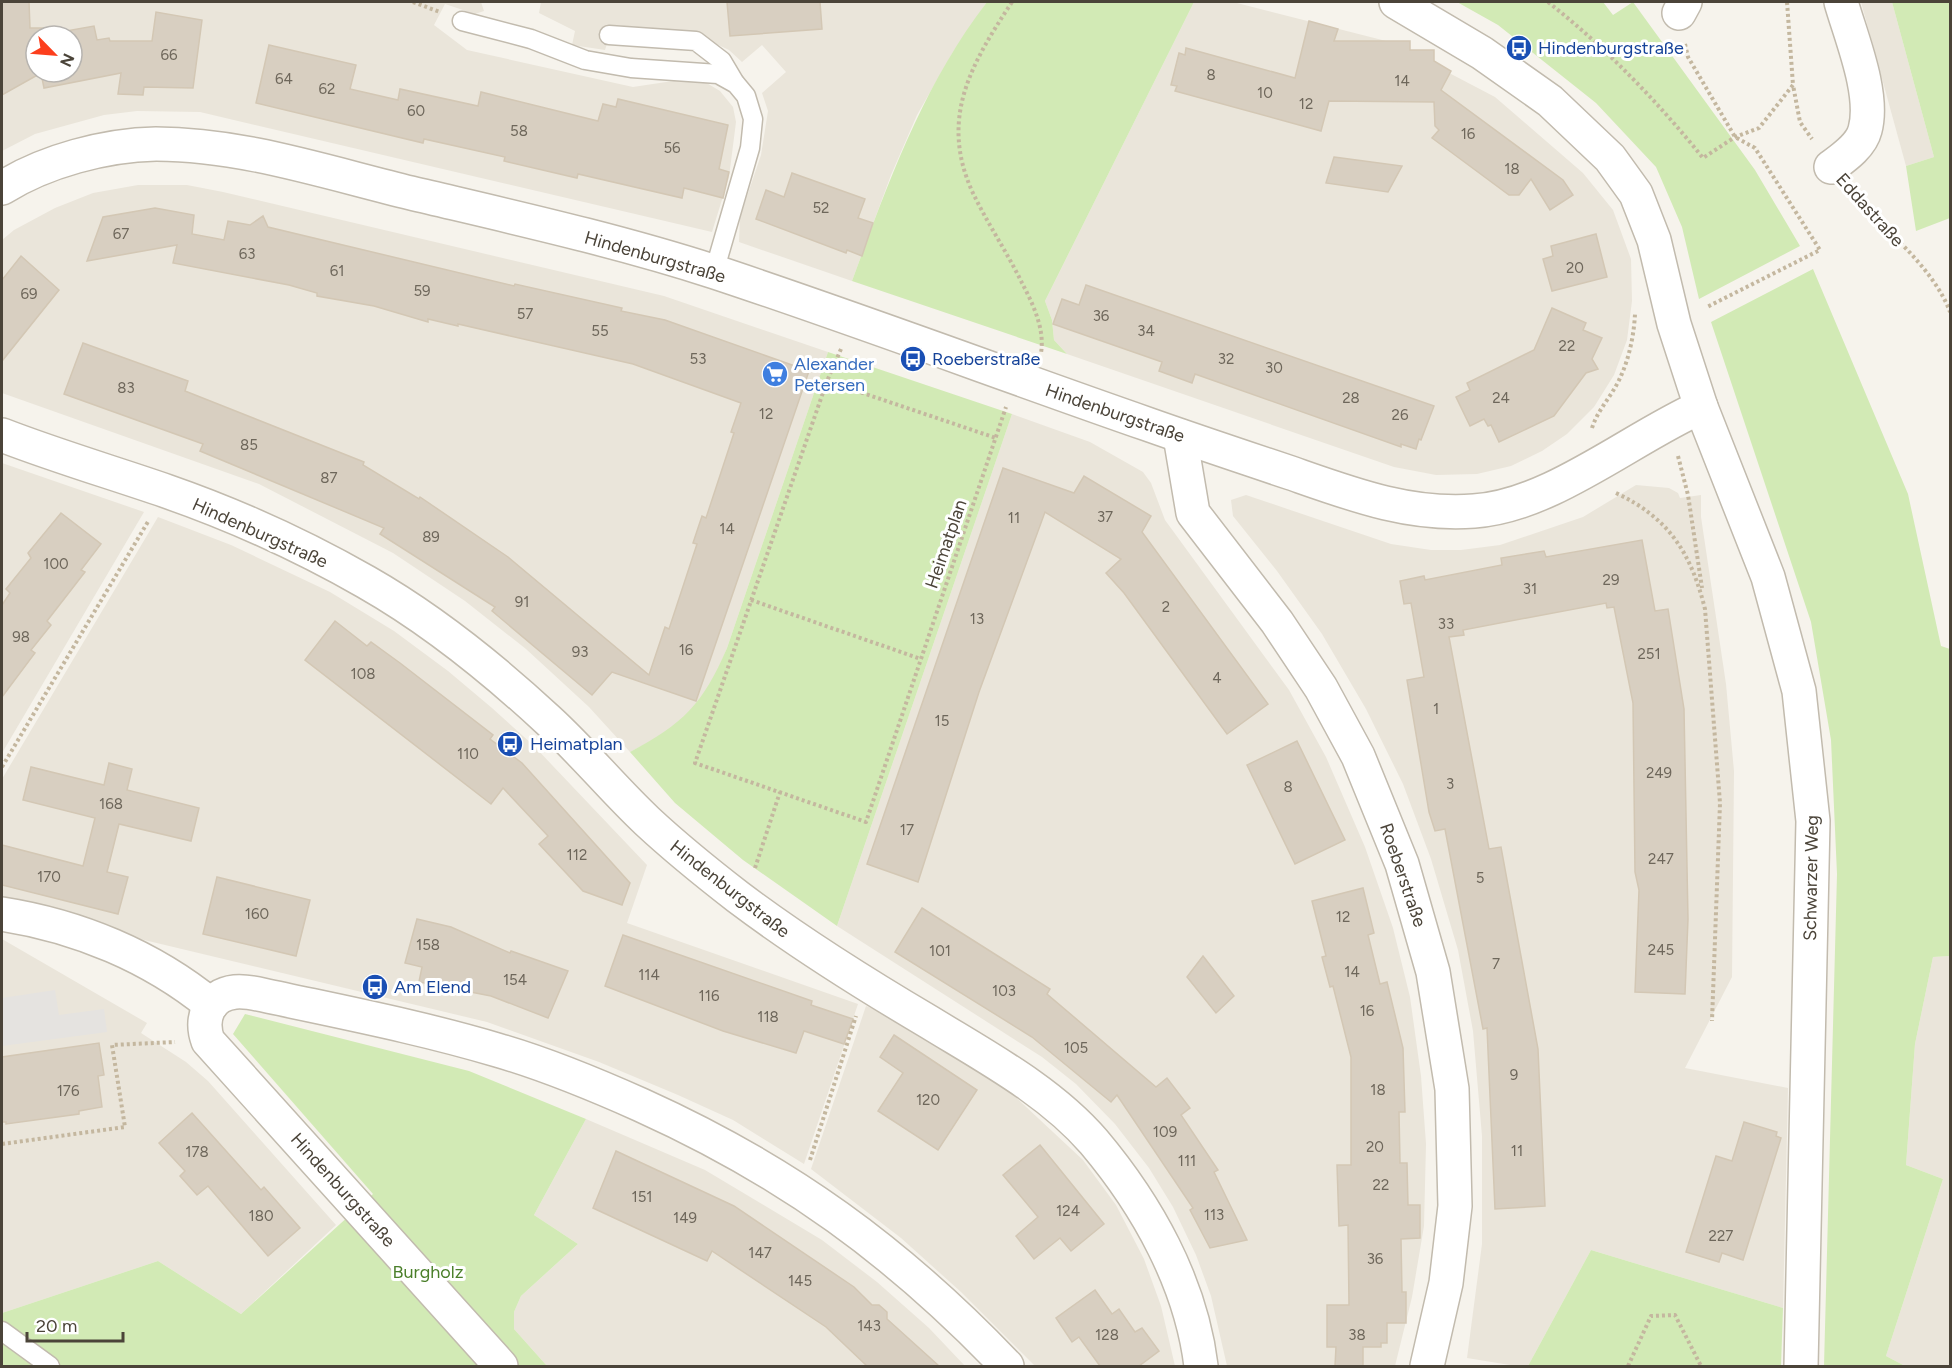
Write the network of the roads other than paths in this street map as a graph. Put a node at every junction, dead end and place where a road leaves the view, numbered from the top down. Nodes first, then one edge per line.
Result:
1 (1396, 2) edge
2 (1841, 2) edge
3 (462, 21) dead end
4 (609, 35) dead end
5 (736, 84) junction
6 (1824, 156) road end
7 (2, 188) edge
8 (714, 272) junction
9 (1701, 407) junction
10 (2, 435) edge
11 (1180, 436) junction
12 (2, 914) edge
13 (211, 1005) junction
14 (2, 1331) edge
15 (50, 1366) edge
16 (501, 1366) edge
17 (1007, 1366) edge
18 (1201, 1366) edge
19 (1427, 1366) edge
20 (1801, 1366) edge

1 - 9 street
2 - 6 street, Eddastraße
3 - 5 lane
4 - 5 lane
5 - 8 lane
7 - 8 street, Hindenburgstraße
8 - 11 street, Hindenburgstraße
9 - 11 street, Hindenburgstraße
9 - 20 street, Schwarzer Weg
10 - 18 street, Hindenburgstraße
11 - 19 street, Roeberstraße
12 - 13 street
13 - 16 street, Hindenburgstraße
13 - 17 street
14 - 15 lane

